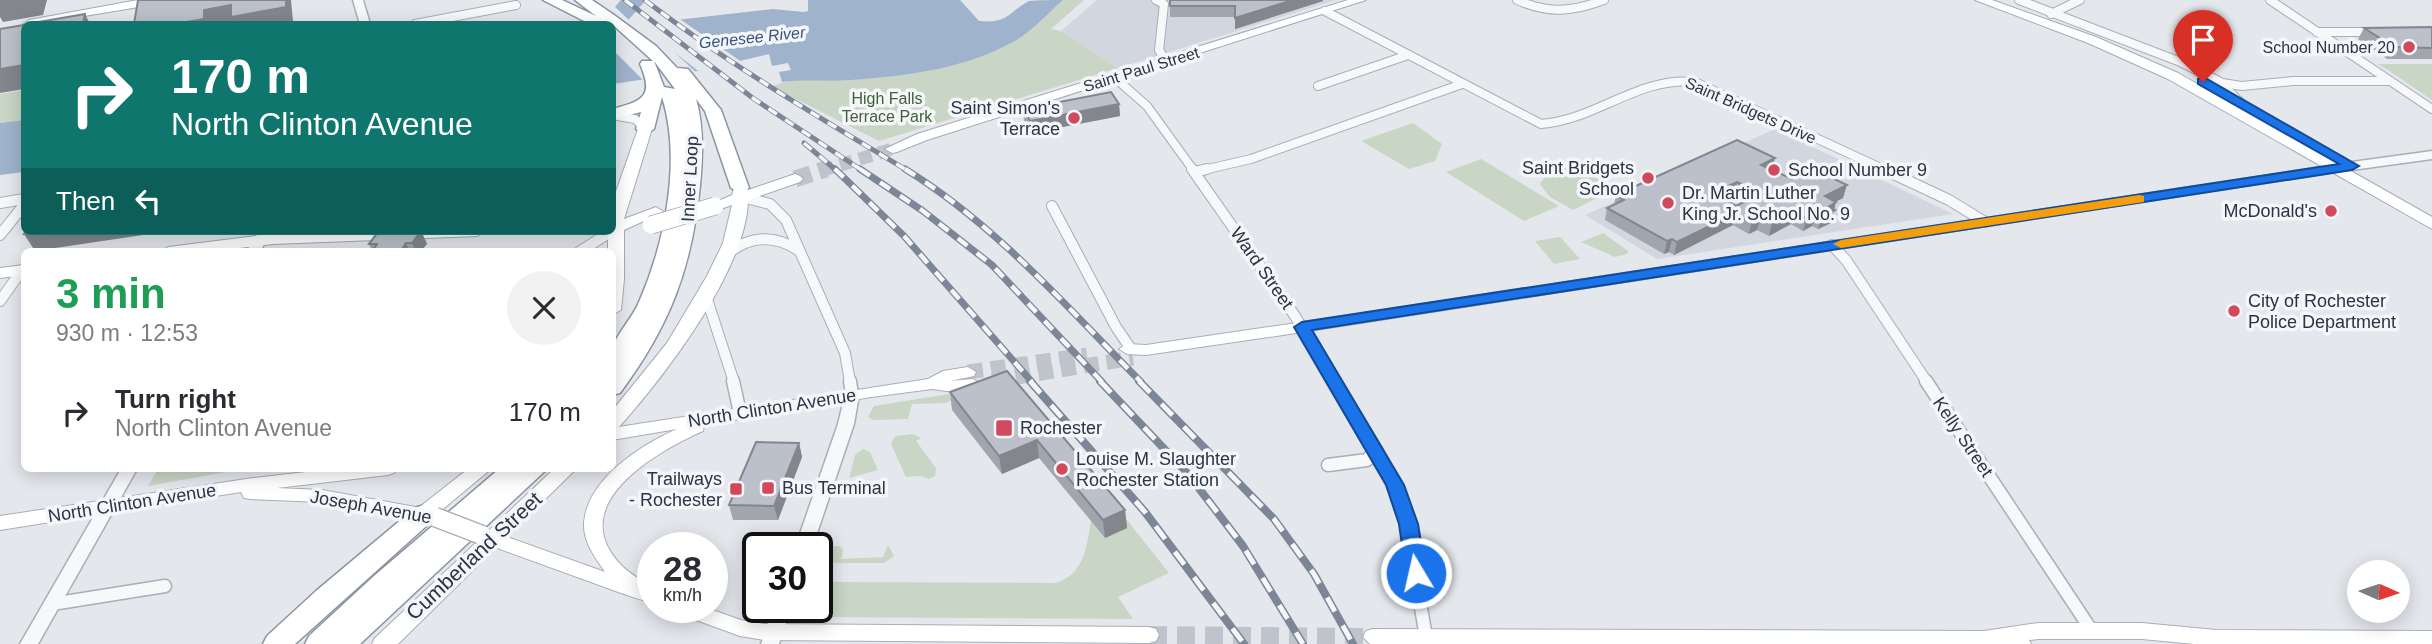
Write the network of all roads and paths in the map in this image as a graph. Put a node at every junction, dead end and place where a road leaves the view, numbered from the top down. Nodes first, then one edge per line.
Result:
1 (157, 0) edge
2 (358, 0) edge
3 (550, 0) edge
4 (566, 0) edge
5 (582, 0) edge
6 (592, 0) edge
7 (1156, 0) edge
8 (1360, 0) edge
9 (1517, 0) edge
10 (1604, 0) edge
11 (1981, 0) edge
12 (2000, 0) edge
13 (2019, 0) edge
14 (2080, 0) edge
15 (2270, 0) edge
16 (516, 5) dead end
17 (1325, 12) junction
18 (2046, 16) junction
19 (600, 20) edge
20 (48, 21) edge
21 (364, 21) edge
22 (431, 21) edge
23 (2317, 32) junction
24 (2381, 32) edge
25 (616, 34) edge
26 (616, 37) edge
27 (1408, 55) junction
28 (1166, 61) junction
29 (661, 73) junction
30 (1114, 77) junction
31 (2220, 81) junction
32 (2390, 81) junction
33 (1462, 85) junction
34 (1318, 86) dead end
35 (2241, 103) junction
36 (2432, 109) edge
37 (616, 114) edge
38 (616, 116) edge
39 (645, 128) junction
40 (889, 147) tunnel mouth
41 (2432, 155) edge
42 (2352, 166) junction
43 (2337, 169) junction
44 (1195, 172) junction
45 (793, 177) tunnel mouth
46 (741, 192) junction
47 (21, 200) edge
48 (0, 203) edge
49 (1052, 206) dead end
50 (21, 209) edge
51 (2432, 212) edge
52 (616, 217) edge
53 (1985, 222) junction
54 (2432, 224) edge
55 (616, 228) edge
56 (0, 235) edge
57 (390, 235) edge
58 (604, 235) edge
59 (259, 241) edge
60 (1832, 245) junction
61 (201, 248) edge
62 (585, 248) edge
63 (800, 252) junction
64 (726, 256) junction
65 (21, 270) edge
66 (0, 273) edge
67 (21, 273) edge
68 (705, 293) junction
69 (0, 301) edge
70 (1302, 327) junction
71 (1134, 351) joint
72 (616, 358) edge
73 (971, 378) tunnel mouth
74 (616, 382) edge
75 (852, 395) junction
76 (740, 413) junction
77 (616, 418) edge
78 (616, 433) edge
79 (1376, 450) junction
80 (1328, 465) dead end
81 (127, 472) edge
82 (364, 472) edge
83 (478, 472) edge
84 (511, 472) edge
85 (532, 472) edge
86 (563, 472) edge
87 (160, 498) junction
88 (107, 506) junction
89 (430, 516) junction
90 (0, 523) edge
91 (809, 532) edge
92 (487, 537) junction
93 (165, 586) dead end
94 (637, 587) edge
95 (637, 591) edge
96 (52, 604) junction
97 (726, 623) edge
98 (2092, 631) junction
99 (1149, 635) tunnel mouth
100 (1373, 637) dead end
101 (1426, 637) junction
102 (772, 638) edge
103 (2216, 638) junction
104 (1983, 639) junction
105 (2432, 639) edge
106 (1796, 642) edge
107 (29, 644) edge
108 (277, 644) edge
109 (319, 644) edge
110 (342, 644) edge
111 (383, 644) edge
112 (2021, 644) edge
113 (2161, 644) edge

1 - 20 main road
2 - 21 street
3 - 19 highway
4 - 19 highway, Inner Loop
5 - 19 highway, Inner Loop
6 - 19 highway
7 - 28 street
8 - 17 main road, Saint Paul Street
9 - 10 street
11 - 18 main road
12 - 18 main road
13 - 18 street
14 - 18 street
15 - 23 street
16 - 22 street
17 - 27 street, Saint Bridgets Drive
17 - 28 main road, Saint Paul Street
18 - 31 street
18 - 35 main road
18 - 43 main road
23 - 24 street
23 - 32 street
25 - 29 highway, Inner Loop
26 - 29 highway, Inner Loop
27 - 33 street, Saint Bridgets Drive
27 - 34 street
28 - 30 main road, Saint Paul Street
29 - 37 highway
29 - 39 highway
29 - 46 highway
29 - 72 highway, Inner Loop
29 - 74 highway, Inner Loop
30 - 40 main road, Saint Paul Street
30 - 44 street, Ward Street
31 - 32 street
31 - 35 street
32 - 36 street
33 - 44 street
33 - 53 street, Saint Bridgets Drive
35 - 42 main road
38 - 39 street
39 - 52 main road
41 - 42 street
42 - 43 main road
42 - 51 main road
43 - 53 main road
43 - 54 main road
44 - 70 street, Ward Street
45 - 46 main road
46 - 55 main road, bridge
46 - 63 street
46 - 64 main road
47 - 48 street
49 - 71 street
50 - 56 street
53 - 60 main road
57 - 59 main road
58 - 62 street
59 - 61 main road
60 - 70 main road
60 - 98 street, Kelly Street
63 - 64 street
63 - 75 street
64 - 68 main road
65 - 66 main road
67 - 69 street
68 - 76 street
68 - 77 main road
70 - 71 main road
70 - 79 street, Ward Street
73 - 75 main road, North Clinton Avenue
75 - 76 main road, North Clinton Avenue
75 - 91 street
76 - 78 main road, North Clinton Avenue
76 - 94 main road
79 - 80 street
79 - 101 street, Ward Street
81 - 88 street
82 - 87 main road, North Clinton Avenue
83 - 89 main road
84 - 109 highway
85 - 110 highway
86 - 92 main road, Cumberland Street
87 - 88 main road, North Clinton Avenue
87 - 89 main road, Joseph Avenue
88 - 90 main road, North Clinton Avenue
88 - 96 street
89 - 92 main road, Joseph Avenue, bridge
89 - 108 highway
92 - 95 main road, Joseph Avenue
92 - 111 main road, Cumberland Street
93 - 96 street
96 - 107 street
97 - 102 main road
98 - 103 main road
98 - 104 main road
99 - 102 main road
100 - 101 main road
101 - 106 main road
103 - 105 main road
103 - 113 main road
104 - 106 main road
104 - 112 main road

